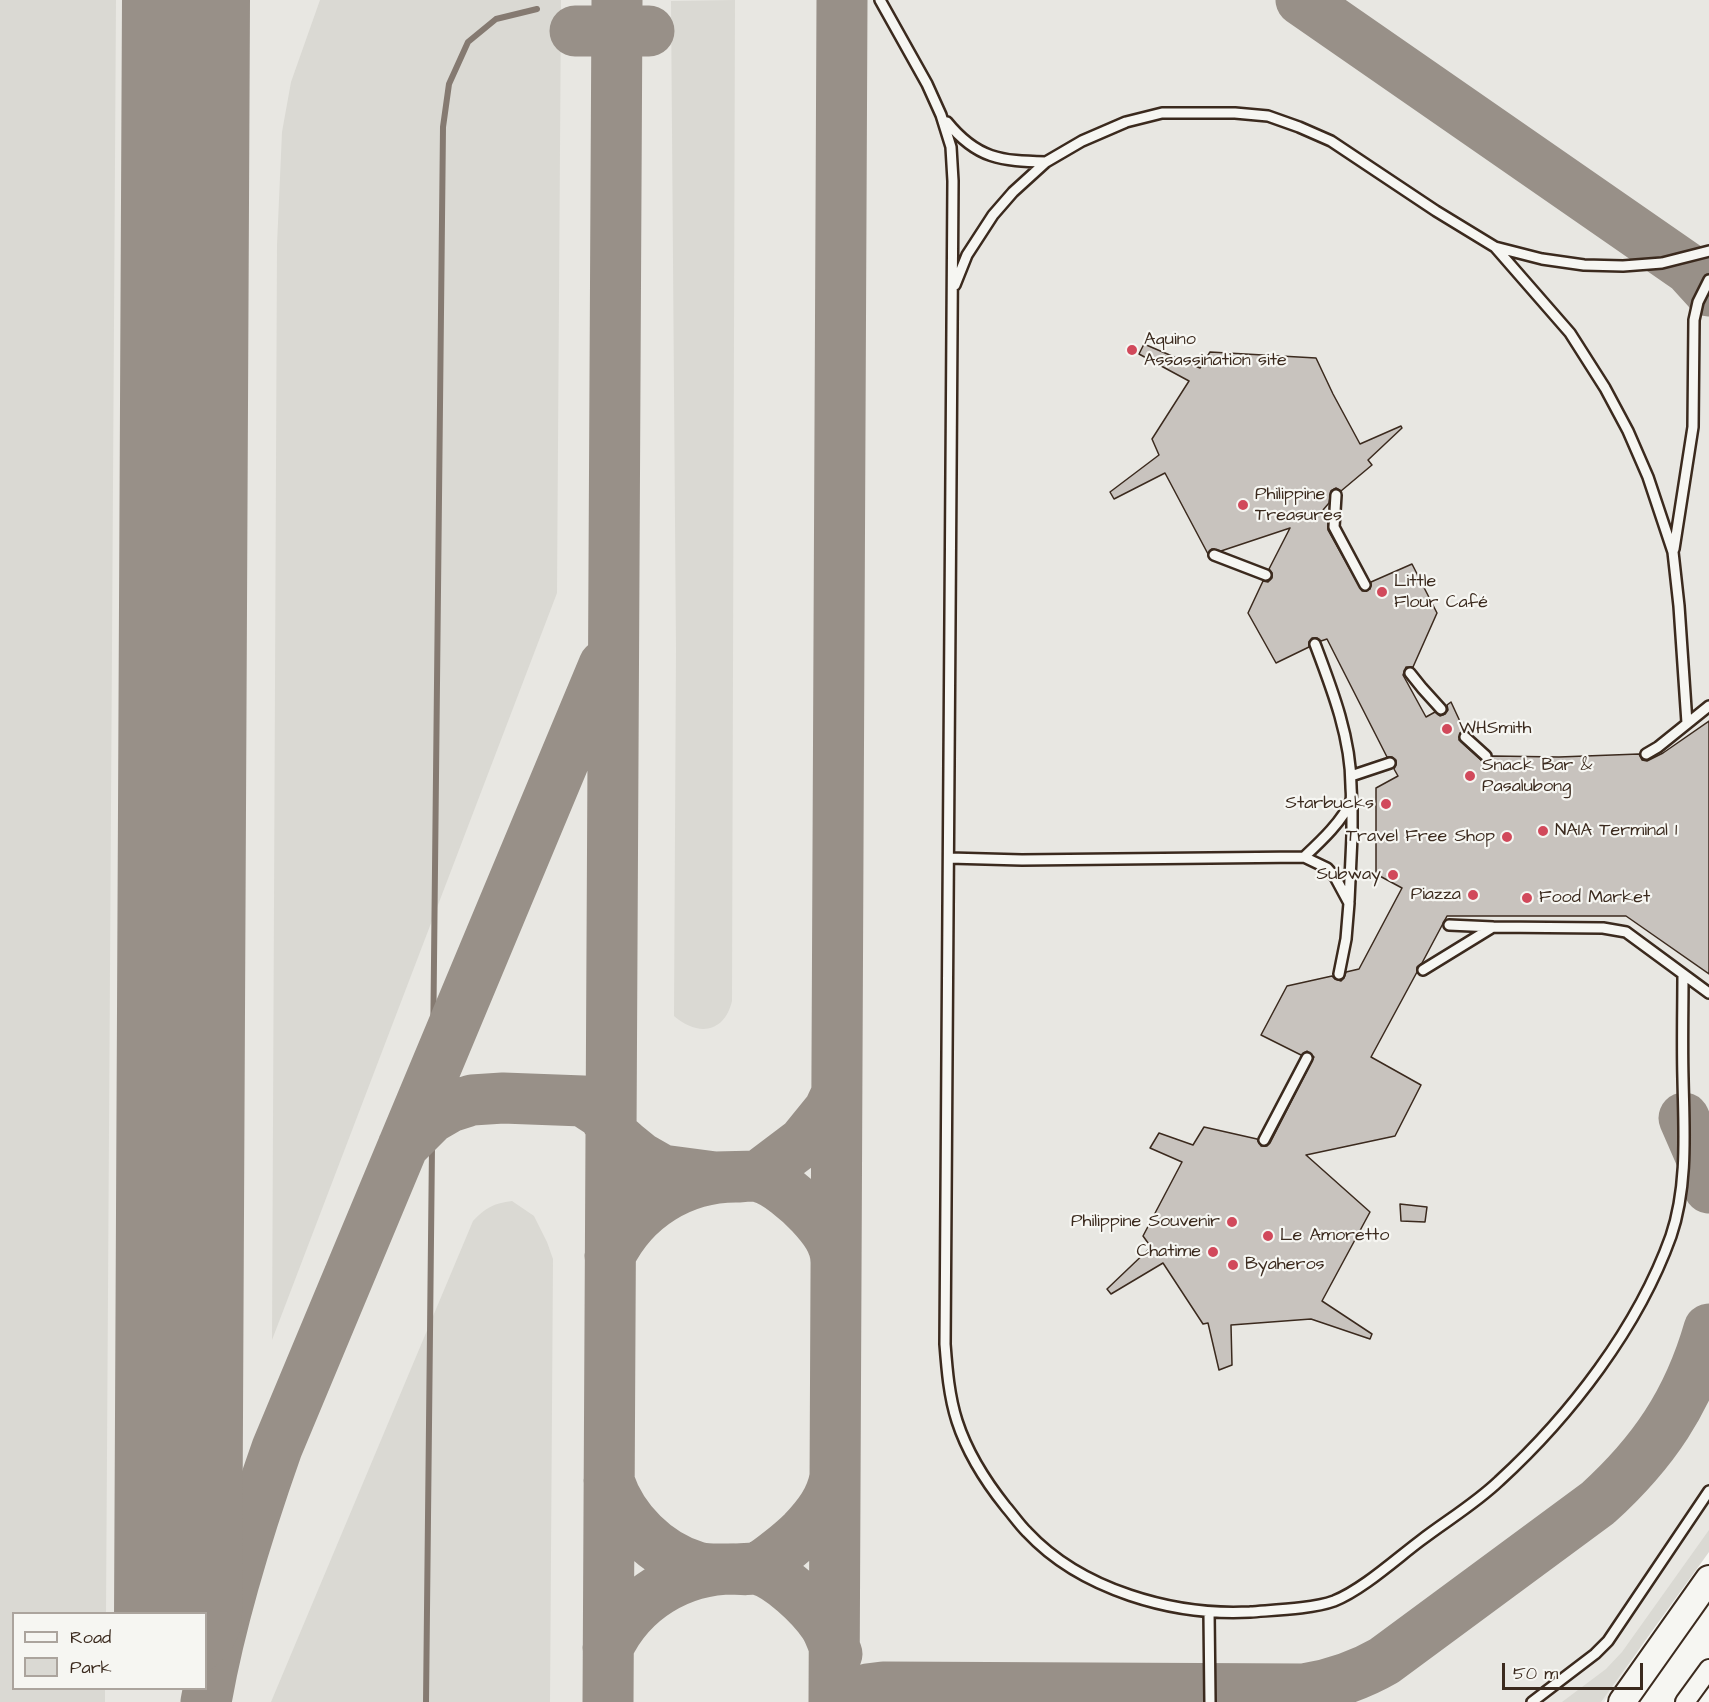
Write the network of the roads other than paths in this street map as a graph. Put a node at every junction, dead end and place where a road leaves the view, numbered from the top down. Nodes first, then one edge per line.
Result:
1 (881, 2) edge
2 (941, 115) junction
3 (1046, 162) junction
4 (1496, 247) junction
5 (1709, 250) edge
6 (1709, 280) edge
7 (953, 290) junction
8 (1336, 495) dead end
9 (1673, 552) junction
10 (1214, 555) dead end
11 (1266, 575) dead end
12 (1365, 585) dead end
13 (1315, 644) dead end
14 (1410, 673) dead end
15 (1709, 706) edge
16 (1441, 708) dead end
17 (1687, 723) junction
18 (1466, 737) dead end
19 (1646, 754) dead end
20 (1486, 756) dead end
21 (1390, 763) dead end
22 (1351, 776) junction
23 (1352, 799) junction
24 (1305, 856) junction
25 (949, 858) junction
26 (1349, 903) junction
27 (1449, 926) dead end
28 (1493, 927) junction
29 (1423, 970) dead end
30 (1339, 974) dead end
31 (1683, 974) junction
32 (1709, 993) edge
33 (1307, 1058) dead end
34 (1264, 1140) dead end
35 (1709, 1491) edge
36 (1709, 1579) edge
37 (1709, 1609) edge
38 (1209, 1612) junction
39 (1709, 1669) edge
40 (1210, 1702) edge
41 (1532, 1702) edge
42 (1622, 1702) edge
43 (1643, 1702) edge
44 (1685, 1702) edge

1 - 2 lane
2 - 3 lane
2 - 7 lane
3 - 4 lane
3 - 7 lane
4 - 5 lane
4 - 9 lane
6 - 9 lane
7 - 25 lane
8 - 12 lane
9 - 17 lane
10 - 11 lane
13 - 22 lane
14 - 16 lane
15 - 17 lane
17 - 19 lane
18 - 20 lane
21 - 22 lane
22 - 23 lane
23 - 24 lane
23 - 26 lane
24 - 25 lane
24 - 26 lane
25 - 38 lane
26 - 30 lane
27 - 28 lane
28 - 29 lane
28 - 31 lane
31 - 32 lane
31 - 38 lane
33 - 34 lane
35 - 41 lane
36 - 42 street
37 - 43 street
38 - 40 lane
39 - 44 street

